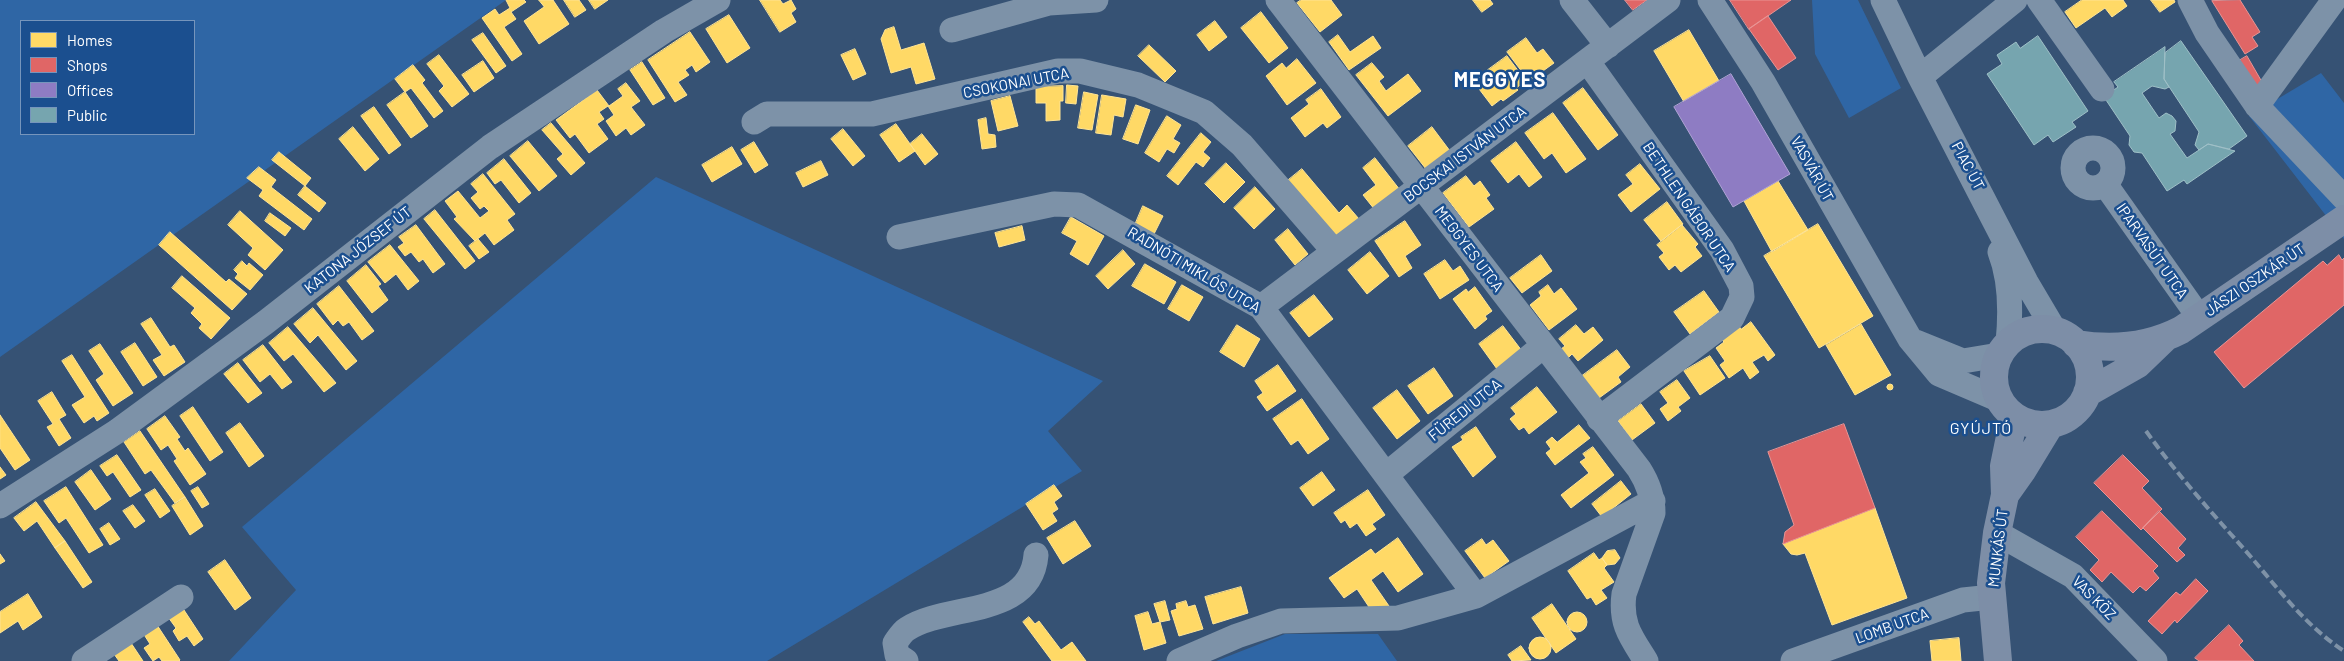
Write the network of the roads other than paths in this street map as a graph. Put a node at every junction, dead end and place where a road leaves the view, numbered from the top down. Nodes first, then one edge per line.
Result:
1 (718, 0) edge
2 (1096, 0) edge
3 (1278, 0) edge
4 (1572, 0) edge
5 (1668, 0) edge
6 (1710, 0) edge
7 (1883, 0) edge
8 (2015, 0) edge
9 (2039, 0) edge
10 (2190, 0) edge
11 (2334, 0) edge
12 (952, 30) dead end
13 (1608, 46) junction
14 (1588, 62) junction
15 (1920, 76) junction
16 (2102, 89) dead end
17 (2257, 106) junction
18 (754, 122) dead end
19 (1957, 145) junction
20 (2105, 184) dead end
21 (1422, 186) junction
22 (2344, 198) edge
23 (2344, 219) edge
24 (899, 237) dead end
25 (1334, 251) junction
26 (1261, 307) junction
27 (2199, 317) junction
28 (2066, 338) junction
29 (2165, 338) junction
30 (1910, 339) junction
31 (1543, 346) junction
32 (2004, 349) junction
33 (2088, 393) junction
34 (2007, 409) junction
35 (1599, 419) junction
36 (2050, 425) junction
37 (1387, 474) junction
38 (2005, 495) junction
39 (1653, 501) junction
40 (0, 506) edge
41 (1997, 533) junction
42 (1036, 555) dead end
43 (1476, 596) junction
44 (181, 597) dead end
45 (1992, 597) junction
46 (84, 661) edge
47 (906, 661) edge
48 (1179, 661) edge
49 (1646, 661) edge
50 (1794, 661) edge
51 (1998, 661) edge
52 (2155, 661) edge

1 - 40 street, KATONA JÓZSEF ÚT
2 - 12 street
3 - 21 street, MEGGYES UTCA
4 - 13 street
5 - 13 street, BOCSKAI ISTVÁN UTCA
6 - 30 street, VASVÁR ÚT
7 - 15 street, PIAC ÚT
8 - 15 street
9 - 16 street
10 - 17 street
11 - 17 street
13 - 14 street, BOCSKAI ISTVÁN UTCA
14 - 21 street, BOCSKAI ISTVÁN UTCA
14 - 35 street, BETHLEN GÁBOR UTCA
15 - 19 street, PIAC ÚT
17 - 22 street
18 - 25 street, CSOKONAI UTCA
19 - 28 street, PIAC ÚT
19 - 32 street
20 - 27 street, IPARVASÚT UTCA
21 - 25 street, BOCSKAI ISTVÁN UTCA
21 - 31 street, MEGGYES UTCA
23 - 27 main road, JÁSZI OSZKÁR ÚT
24 - 26 street, RADNÓTI MIKLÓS UTCA
25 - 26 street, BOCSKAI ISTVÁN UTCA
26 - 37 street, RADNÓTI MIKLÓS UTCA
27 - 29 main road, JÁSZI OSZKÁR ÚT
28 - 29 main road
28 - 32 main road
28 - 33 main road
29 - 33 main road
30 - 32 street
30 - 34 street, VASVÁR ÚT
31 - 35 street, MEGGYES UTCA
31 - 37 street, FÜREDI UTCA
32 - 34 main road
33 - 36 main road
34 - 36 main road
34 - 38 main road
35 - 39 street, MEGGYES UTCA
36 - 38 main road
37 - 43 street, RADNÓTI MIKLÓS UTCA
38 - 41 main road, MUNKÁS ÚT
39 - 43 street
39 - 49 street
41 - 45 main road, MUNKÁS ÚT
41 - 52 street, VAS KÖZ
42 - 47 street
43 - 48 street
44 - 46 street
45 - 50 street, LOMB UTCA
45 - 51 main road, MUNKÁS ÚT

